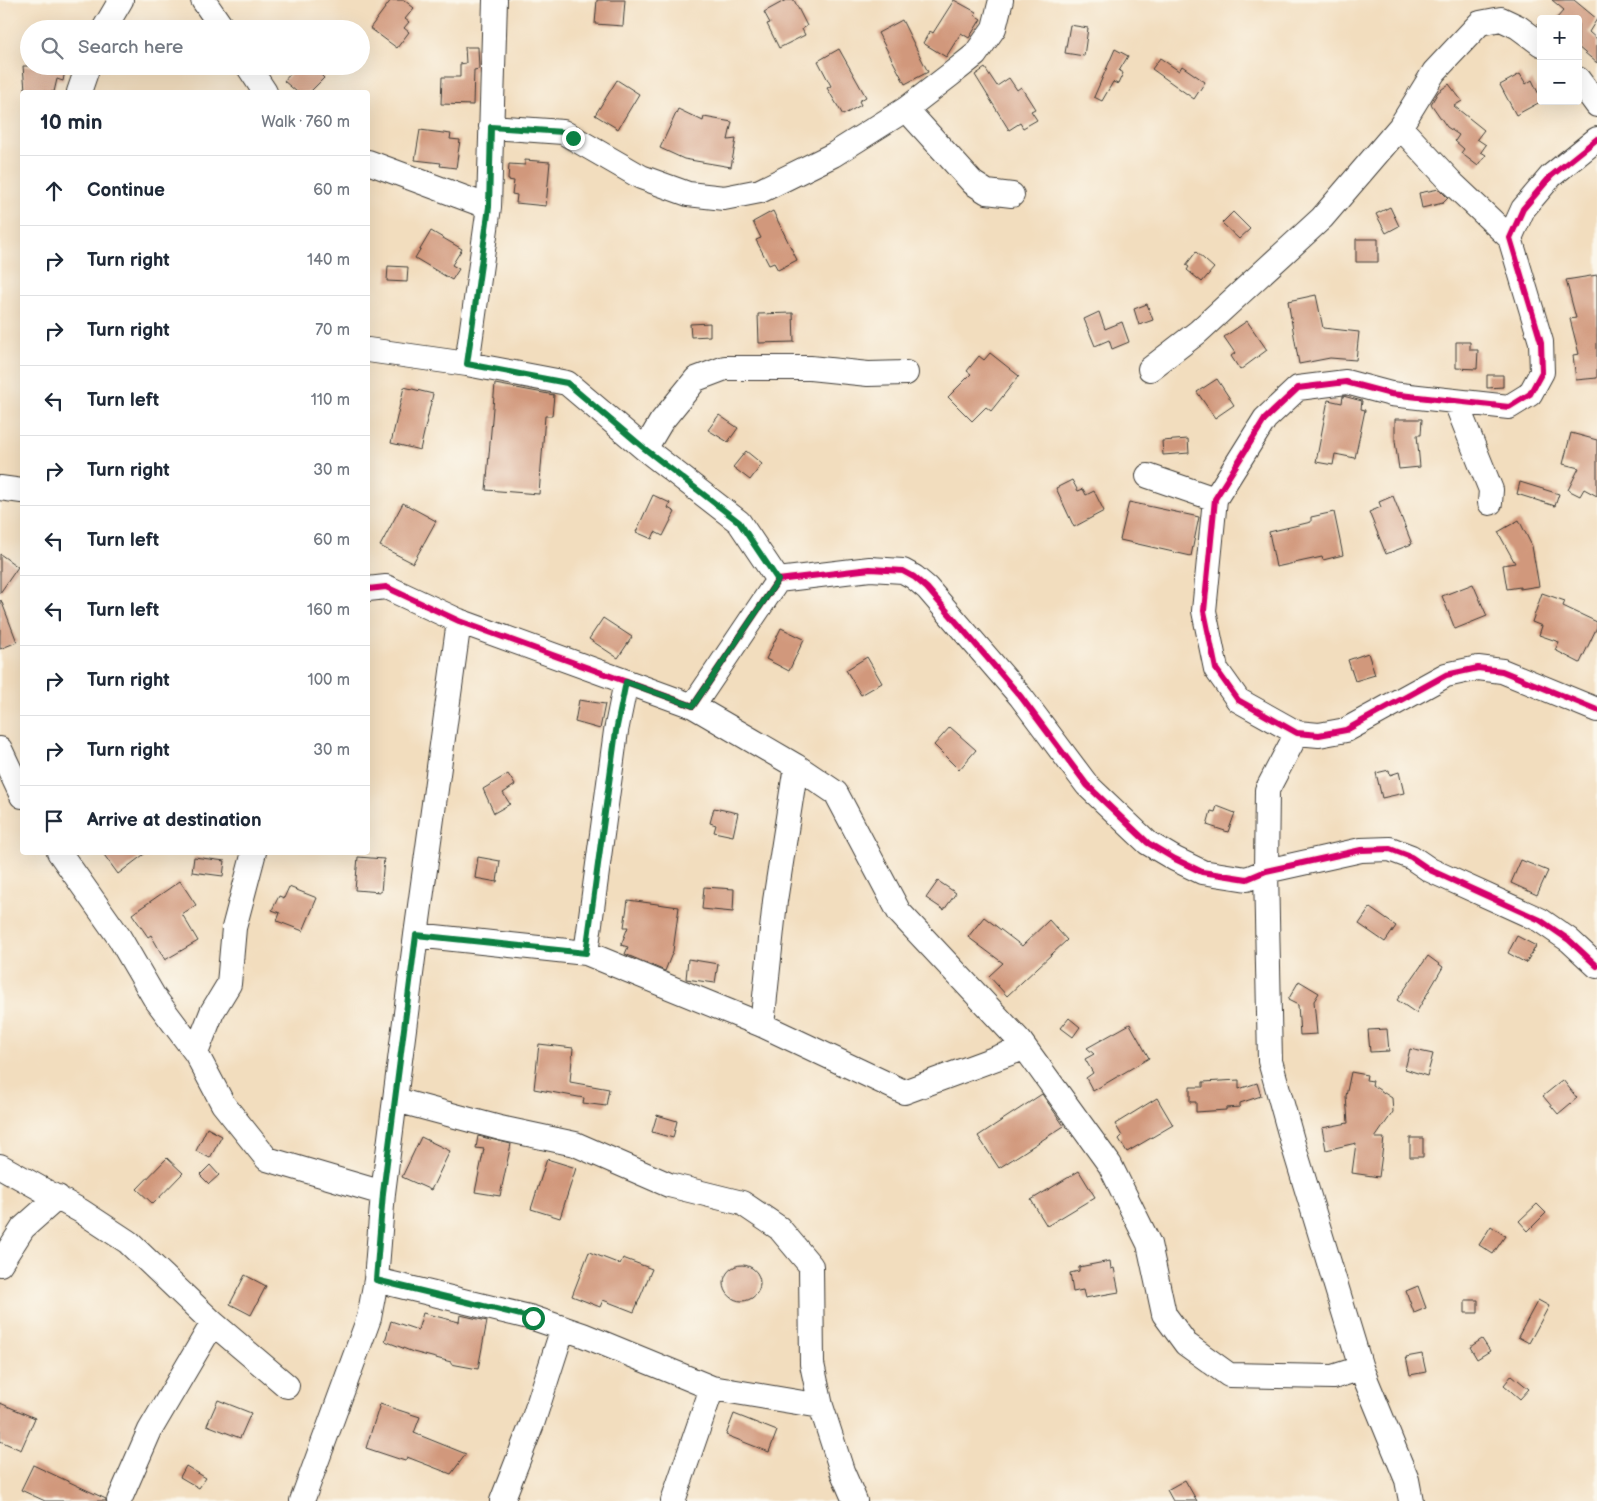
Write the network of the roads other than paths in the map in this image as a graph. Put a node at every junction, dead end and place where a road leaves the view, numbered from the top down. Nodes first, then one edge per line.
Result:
1 (121, 0) edge
2 (203, 0) edge
3 (495, 0) edge
4 (1000, 0) edge
5 (109, 20) edge
6 (217, 20) edge
7 (1537, 41) edge
8 (85, 75) edge
9 (254, 75) edge
10 (1582, 85) edge
11 (80, 90) edge
12 (264, 90) edge
13 (1597, 105) edge
14 (906, 109) junction
15 (1400, 126) junction
16 (491, 127) junction
17 (1597, 139) edge
18 (370, 163) edge
19 (1012, 195) dead end
20 (489, 207) junction
21 (1510, 238) junction
22 (370, 350) edge
23 (467, 364) junction
24 (1150, 369) dead end
25 (906, 372) dead end
26 (1456, 403) junction
27 (645, 449) junction
28 (1148, 476) dead end
29 (0, 488) edge
30 (20, 491) edge
31 (1215, 499) junction
32 (1490, 503) dead end
33 (778, 580) junction
34 (370, 589) edge
35 (459, 622) junction
36 (626, 682) junction
37 (693, 706) junction
38 (1597, 710) edge
39 (1297, 733) junction
40 (0, 749) edge
41 (796, 766) junction
42 (20, 792) edge
43 (61, 855) edge
44 (253, 855) edge
45 (1266, 871) junction
46 (416, 935) junction
47 (586, 953) junction
48 (1597, 966) edge
49 (762, 1025) junction
50 (1024, 1048) junction
51 (196, 1053) junction
52 (396, 1100) junction
53 (0, 1166) edge
54 (383, 1193) junction
55 (58, 1198) junction
56 (0, 1264) edge
57 (376, 1280) junction
58 (213, 1323) junction
59 (563, 1328) junction
60 (1361, 1368) junction
61 (287, 1386) dead end
62 (712, 1388) junction
63 (821, 1406) junction
64 (119, 1501) edge
65 (302, 1501) edge
66 (502, 1501) edge
67 (673, 1501) edge
68 (855, 1501) edge
69 (1411, 1501) edge

1 - 5 street
2 - 6 street
3 - 16 street
4 - 14 street
7 - 15 street
8 - 11 street
9 - 12 street
10 - 13 street
14 - 16 street
14 - 19 street
15 - 21 street
15 - 24 street
16 - 20 street
17 - 21 street
18 - 20 street
20 - 23 street
21 - 26 street
22 - 23 street
23 - 27 street
25 - 27 street
26 - 31 street
26 - 32 street
27 - 33 street
28 - 31 street
29 - 30 street
31 - 39 street
33 - 37 street
33 - 45 street
34 - 35 street
35 - 36 street
35 - 46 street
36 - 37 street
36 - 47 street
37 - 41 street
38 - 39 street
39 - 45 street
40 - 42 street
41 - 49 street
41 - 50 street
43 - 51 street
44 - 51 street
45 - 48 street
45 - 60 street
46 - 47 street
46 - 52 street
47 - 49 street
49 - 50 street
50 - 60 street
51 - 54 street
52 - 54 street
52 - 63 street
53 - 55 street
54 - 57 street
55 - 56 street
55 - 58 street
57 - 59 street
57 - 65 street
58 - 61 street
58 - 64 street
59 - 62 street
59 - 66 street
60 - 69 street
62 - 63 street
62 - 67 street
63 - 68 street

